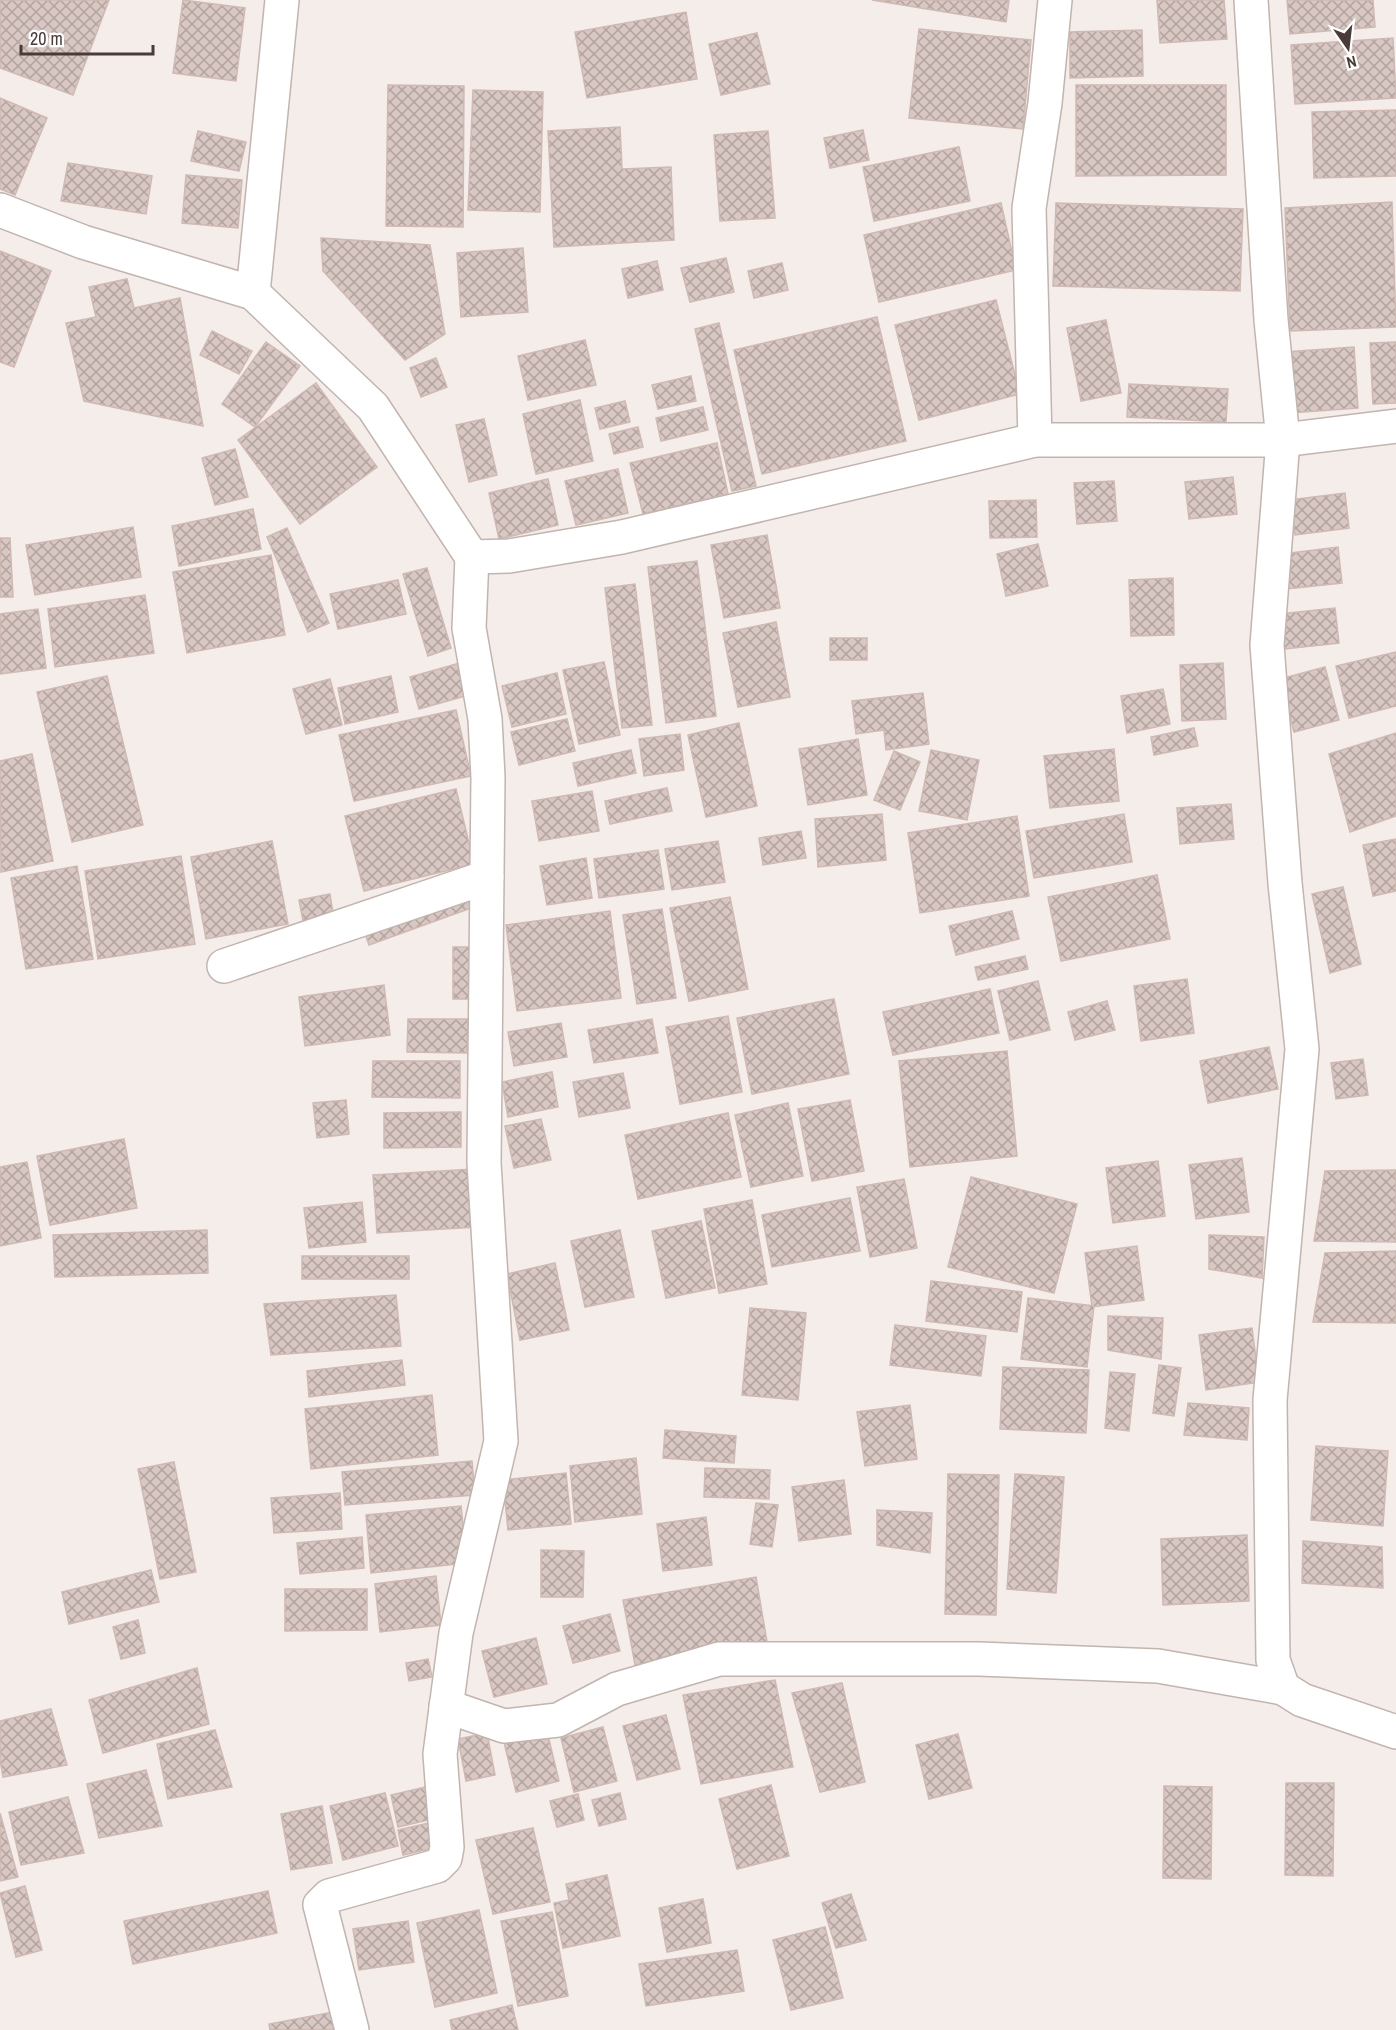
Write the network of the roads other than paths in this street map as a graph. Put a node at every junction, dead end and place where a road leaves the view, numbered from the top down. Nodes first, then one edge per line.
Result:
1 (282, 0) edge
2 (1055, 0) edge
3 (1251, 0) edge
4 (0, 210) edge
5 (253, 293) junction
6 (1396, 426) edge
7 (1035, 440) junction
8 (1283, 440) junction
9 (472, 557) junction
10 (487, 877) junction
11 (224, 966) dead end
12 (1283, 1688) junction
13 (446, 1706) junction
14 (1396, 1732) edge
15 (352, 2030) edge

1 - 5 street
2 - 7 street
3 - 8 street
4 - 5 street
5 - 9 street
6 - 8 street
7 - 8 street
7 - 9 street
8 - 12 street
9 - 10 street
10 - 11 street
10 - 13 street
12 - 13 street
12 - 14 street
13 - 15 street

